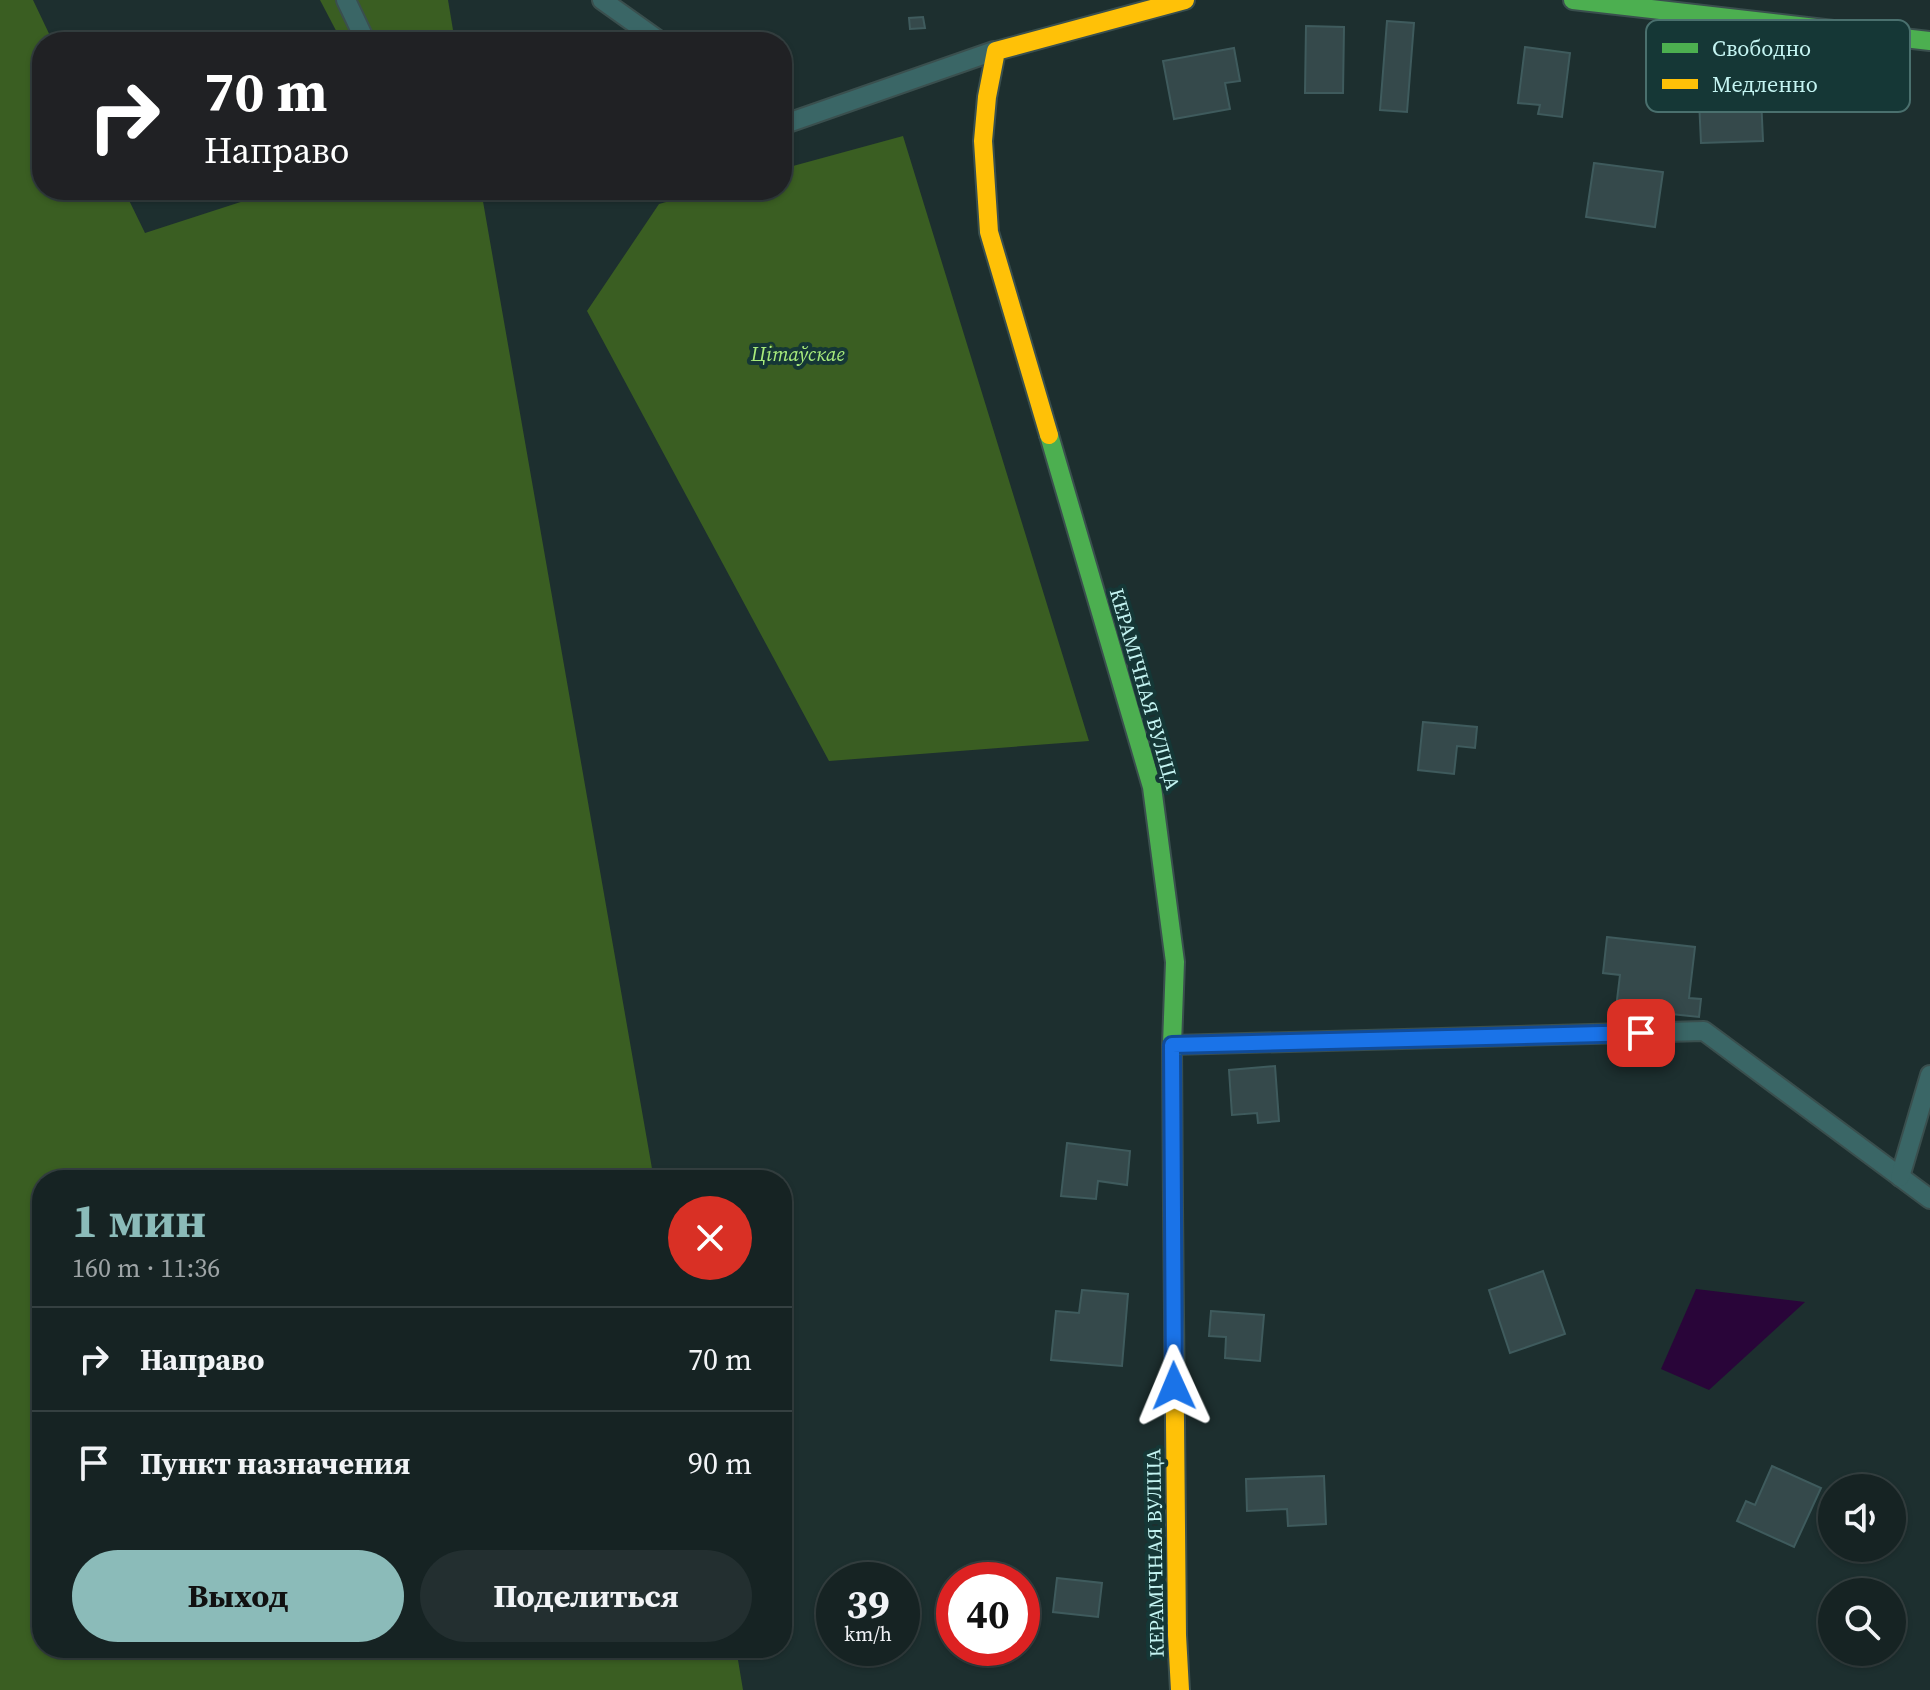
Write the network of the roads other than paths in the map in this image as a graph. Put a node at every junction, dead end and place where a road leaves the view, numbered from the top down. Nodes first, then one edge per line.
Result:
1 (346, 0) edge
2 (602, 0) edge
3 (1185, 0) edge
4 (1573, 0) edge
5 (1747, 20) edge
6 (361, 32) edge
7 (647, 32) edge
8 (1910, 39) edge
9 (1930, 41) edge
10 (996, 51) junction
11 (792, 120) edge
12 (1172, 1045) junction
13 (1930, 1075) edge
14 (1900, 1177) junction
15 (1930, 1199) edge
16 (1180, 1690) edge

1 - 6 lane
2 - 7 lane
3 - 10 street
4 - 5 street
8 - 9 street
10 - 11 lane
10 - 12 street, КЕРАМІЧНАЯ ВУЛІЦА
12 - 14 lane
12 - 16 street, КЕРАМІЧНАЯ ВУЛІЦА
13 - 14 lane
14 - 15 lane

